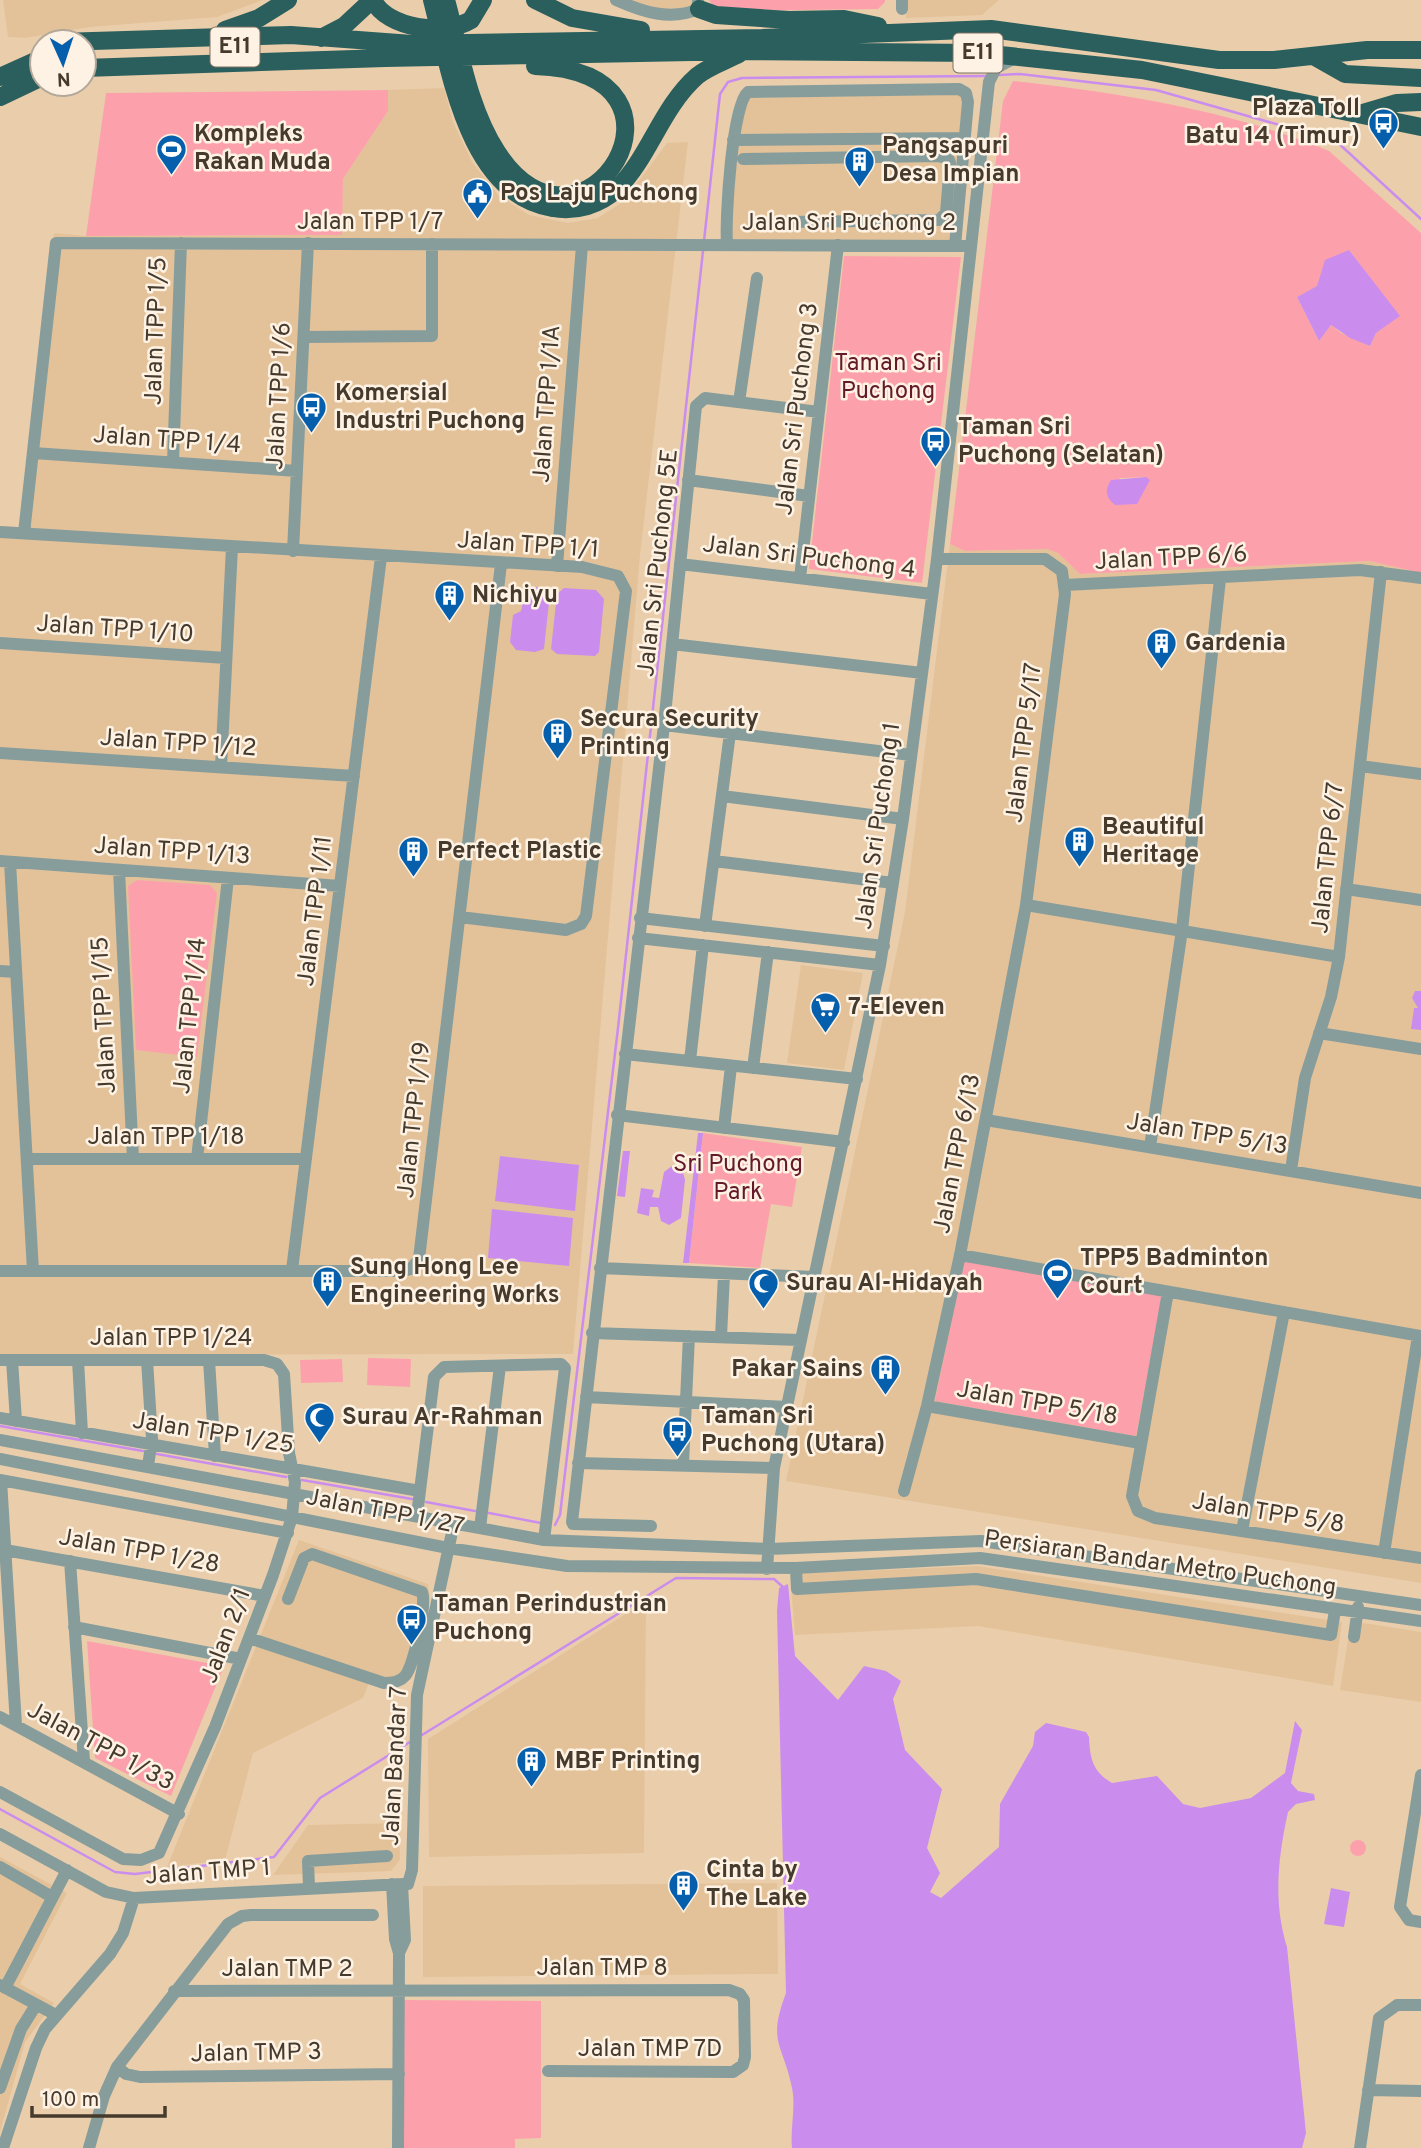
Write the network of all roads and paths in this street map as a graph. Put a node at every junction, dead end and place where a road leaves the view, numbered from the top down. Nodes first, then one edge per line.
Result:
1 (288, 0) edge
2 (372, 0) edge
3 (483, 0) edge
4 (534, 0) edge
5 (616, 0) edge
6 (699, 4) edge
7 (440, 5) edge
8 (888, 31) junction
9 (215, 36) junction
10 (666, 40) junction
11 (98, 41) edge
12 (98, 50) edge
13 (1421, 50) edge
14 (745, 51) junction
15 (28, 53) edge
16 (965, 53) junction
17 (474, 56) junction
18 (1021, 56) junction
19 (1315, 57) junction
20 (0, 64) edge
21 (28, 64) edge
22 (98, 68) edge
23 (990, 75) junction
24 (0, 77) edge
25 (1421, 78) edge
26 (28, 84) edge
27 (462, 84) junction
28 (0, 97) edge
29 (1421, 102) edge
30 (1363, 113) junction
31 (1421, 127) edge
32 (964, 138) junction
33 (733, 141) junction
34 (948, 158) junction
35 (963, 158) junction
36 (743, 159) dead end
37 (787, 222) dead end
38 (817, 222) junction
39 (912, 222) junction
40 (181, 243) junction
41 (308, 243) junction
42 (432, 244) junction
43 (582, 244) junction
44 (724, 244) junction
45 (815, 245) junction
46 (838, 245) junction
47 (911, 246) junction
48 (955, 246) junction
49 (971, 246) junction
50 (757, 278) dead end
51 (303, 337) junction
52 (739, 402) junction
53 (819, 412) junction
54 (33, 453) junction
55 (173, 462) junction
56 (297, 471) junction
57 (688, 480) junction
58 (809, 496) junction
59 (0, 532) edge
60 (24, 533) junction
61 (232, 547) junction
62 (293, 551) junction
63 (381, 557) junction
64 (937, 559) junction
65 (501, 564) junction
66 (680, 564) junction
67 (556, 566) junction
68 (1381, 572) junction
69 (800, 578) junction
70 (1220, 579) junction
71 (1421, 579) edge
72 (1065, 585) junction
73 (932, 594) junction
74 (0, 643) edge
75 (672, 644) junction
76 (226, 658) junction
77 (922, 673) junction
78 (664, 725) junction
79 (730, 733) junction
80 (0, 753) edge
81 (911, 755) junction
82 (1360, 766) junction
83 (221, 767) junction
84 (1421, 774) edge
85 (354, 776) junction
86 (722, 796) junction
87 (903, 819) junction
88 (5, 861) edge
89 (714, 861) junction
90 (119, 870) junction
91 (228, 878) junction
92 (893, 883) junction
93 (340, 886) junction
94 (1346, 889) junction
95 (1421, 900) edge
96 (1026, 905) junction
97 (460, 917) junction
98 (640, 918) junction
99 (705, 926) junction
100 (1182, 930) junction
101 (638, 938) junction
102 (703, 945) junction
103 (884, 946) junction
104 (768, 952) junction
105 (1339, 957) junction
106 (880, 965) junction
107 (0, 971) edge
108 (16, 972) junction
109 (1319, 1032) junction
110 (1421, 1049) edge
111 (625, 1054) junction
112 (690, 1061) junction
113 (731, 1066) junction
114 (753, 1068) junction
115 (857, 1079) junction
116 (617, 1115) junction
117 (986, 1120) junction
118 (724, 1128) junction
119 (844, 1142) junction
120 (1150, 1147) junction
121 (27, 1159) junction
122 (133, 1159) junction
123 (197, 1159) junction
124 (306, 1159) junction
125 (1291, 1170) junction
126 (1421, 1193) edge
127 (960, 1255) junction
128 (600, 1268) junction
129 (292, 1270) junction
130 (0, 1271) edge
131 (33, 1271) junction
132 (724, 1274) junction
133 (814, 1277) junction
134 (1168, 1292) junction
135 (1284, 1312) junction
136 (592, 1333) junction
137 (689, 1336) junction
138 (1420, 1336) edge
139 (721, 1337) junction
140 (800, 1340) junction
141 (6, 1360) edge
142 (78, 1360) junction
143 (147, 1360) junction
144 (209, 1360) junction
145 (500, 1366) junction
146 (586, 1397) junction
147 (686, 1402) junction
148 (927, 1406) junction
149 (787, 1407) junction
150 (0, 1418) edge
151 (16, 1421) junction
152 (82, 1433) junction
153 (0, 1440) edge
154 (1140, 1443) junction
155 (151, 1446) junction
156 (215, 1456) junction
157 (0, 1459) edge
158 (578, 1463) junction
159 (684, 1464) junction
160 (148, 1466) junction
161 (774, 1468) junction
162 (292, 1469) junction
163 (1, 1480) edge
164 (420, 1491) junction
165 (904, 1491) dead end
166 (294, 1493) junction
167 (417, 1515) junction
168 (292, 1517) junction
169 (454, 1523) junction
170 (651, 1527) dead end
171 (480, 1528) junction
172 (1242, 1531) junction
173 (288, 1533) junction
174 (544, 1540) junction
175 (448, 1548) junction
176 (768, 1549) junction
177 (5, 1550) junction
178 (1384, 1553) junction
179 (1421, 1558) edge
180 (69, 1561) junction
181 (796, 1568) junction
182 (767, 1569) junction
183 (265, 1596) junction
184 (1360, 1597) junction
185 (288, 1599) dead end
186 (1421, 1605) edge
187 (1335, 1610) junction
188 (1357, 1614) junction
189 (1421, 1621) edge
190 (74, 1627) junction
191 (1354, 1637) dead end
192 (249, 1638) junction
193 (242, 1659) junction
194 (0, 1717) edge
195 (16, 1725) junction
196 (84, 1761) junction
197 (1421, 1774) edge
198 (0, 1793) edge
199 (179, 1814) junction
200 (1417, 1830) edge
201 (0, 1834) edge
202 (387, 1856) dead end
203 (0, 1867) edge
204 (67, 1870) junction
205 (397, 1884) junction
206 (309, 1888) junction
207 (52, 1897) junction
208 (134, 1898) junction
209 (373, 1915) dead end
210 (1415, 1921) edge
211 (3, 1987) edge
212 (174, 1991) junction
213 (399, 1991) junction
214 (36, 2005) junction
215 (1421, 2005) edge
216 (57, 2015) junction
217 (745, 2057) joint
218 (117, 2067) junction
219 (548, 2071) dead end
220 (399, 2074) junction
221 (0, 2088) edge
222 (1368, 2090) junction
223 (1421, 2091) edge
224 (3, 2138) edge
225 (89, 2148) edge
226 (398, 2148) edge
227 (1360, 2148) edge

1 - 9 highway
2 - 3 highway
2 - 12 highway, E11
4 - 10 highway
5 - 6 street
6 - 8 highway
7 - 27 highway
8 - 10 highway, E11
8 - 19 highway, E11
9 - 10 highway, E11
9 - 11 highway, E11
13 - 19 highway, E11
14 - 16 highway, E11
14 - 17 highway, E11
14 - 27 highway
15 - 20 highway
16 - 18 highway, E11
16 - 23 street
17 - 22 highway, E11
17 - 27 highway
18 - 23 street
18 - 30 highway, E11
19 - 25 highway
21 - 24 highway
23 - 49 street, Jalan Sri Puchong 1
26 - 28 highway
29 - 30 highway
30 - 31 highway, E11
32 - 33 street
32 - 33 street
32 - 35 street
33 - 44 street
34 - 35 street
34 - 36 street
34 - 39 street
35 - 48 street
37 - 38 street
38 - 39 street
38 - 45 street
39 - 47 street
40 - 41 street, Jalan TPP 1/7
40 - 54 street, Jalan TPP 1/7
40 - 55 street, Jalan TPP 1/5
41 - 42 street, Jalan TPP 1/7
41 - 51 street, Jalan TPP 1/6
42 - 43 street, Jalan TPP 1/7
42 - 51 street
43 - 44 street, Jalan TPP 1/7
43 - 67 street, Jalan TPP 1/1A
44 - 45 street, Jalan Sri Puchong 2
45 - 46 street, Jalan Sri Puchong 2
46 - 47 street, Jalan Sri Puchong 2
46 - 53 street, Jalan Sri Puchong 3
47 - 48 street, Jalan Sri Puchong 2
48 - 49 street, Jalan Sri Puchong 2
49 - 64 street, Jalan Sri Puchong 1
50 - 52 street
51 - 56 street, Jalan TPP 1/6
52 - 53 street
52 - 57 street, Jalan Sri Puchong 5E
53 - 58 street, Jalan Sri Puchong 3
54 - 55 street, Jalan TPP 1/4
54 - 60 street
55 - 56 street, Jalan TPP 1/4
56 - 62 street, Jalan TPP 1/6
57 - 58 street
57 - 66 street, Jalan Sri Puchong 5E
58 - 69 street, Jalan Sri Puchong 3
59 - 60 street, Jalan TPP 1/1
60 - 61 street, Jalan TPP 1/1
61 - 62 street, Jalan TPP 1/1
61 - 76 street
62 - 63 street, Jalan TPP 1/1
63 - 65 street, Jalan TPP 1/1
63 - 85 street, Jalan TPP 1/11
64 - 72 street, Jalan TPP 6/6
64 - 73 street, Jalan Sri Puchong 1
65 - 67 street, Jalan TPP 1/1
65 - 97 street, Jalan TPP 1/19
66 - 69 street, Jalan Sri Puchong 4
66 - 75 street, Jalan Sri Puchong 5E
67 - 97 street, Jalan TPP 1/1
68 - 70 street, Jalan TPP 6/6
68 - 71 street, Jalan TPP 6/6
68 - 82 street, Jalan TPP 6/7
69 - 73 street, Jalan Sri Puchong 4
70 - 72 street, Jalan TPP 6/6
70 - 100 street
72 - 96 street, Jalan TPP 5/17
73 - 77 street, Jalan Sri Puchong 1
74 - 76 street, Jalan TPP 1/10
75 - 77 street
75 - 78 street, Jalan Sri Puchong 5E
76 - 83 street
77 - 81 street, Jalan Sri Puchong 1
78 - 79 street
78 - 98 street, Jalan Sri Puchong 5E
79 - 81 street
79 - 86 street
80 - 83 street, Jalan TPP 1/12
81 - 87 street, Jalan Sri Puchong 1
82 - 84 street
82 - 94 street, Jalan TPP 6/7
83 - 85 street, Jalan TPP 1/12
85 - 93 street, Jalan TPP 1/11
86 - 87 street
86 - 89 street
87 - 92 street, Jalan Sri Puchong 1
88 - 90 street, Jalan TPP 1/13
88 - 108 street
89 - 92 street
89 - 99 street
90 - 91 street, Jalan TPP 1/13
90 - 122 street, Jalan TPP 1/15
91 - 93 street, Jalan TPP 1/13
91 - 123 street, Jalan TPP 1/14
92 - 103 street, Jalan Sri Puchong 1
93 - 124 street, Jalan TPP 1/11
94 - 95 street
94 - 105 street, Jalan TPP 6/7
96 - 100 street, Jalan TPP 6/7
96 - 117 street, Jalan TPP 6/13
97 - 129 street, Jalan TPP 1/19
98 - 99 street
98 - 101 street, Jalan Sri Puchong 5E
99 - 103 street
100 - 105 street, Jalan TPP 6/7
100 - 120 street
101 - 102 street
101 - 111 street, Jalan Sri Puchong 5E
102 - 104 street
102 - 112 street
103 - 106 street, Jalan Sri Puchong 1
104 - 106 street
104 - 114 street
105 - 109 street
106 - 115 street, Jalan Sri Puchong 1
107 - 108 street
108 - 121 street
109 - 110 street
109 - 125 street
111 - 112 street
111 - 116 street, Jalan Sri Puchong 5E
112 - 113 street
113 - 114 street
113 - 118 street
114 - 115 street
115 - 119 street, Jalan Sri Puchong 1
116 - 118 street
116 - 128 street, Jalan Sri Puchong 5E
117 - 120 street, Jalan TPP 5/13
117 - 127 street, Jalan TPP 6/13
118 - 119 street
119 - 133 street, Jalan Sri Puchong 1
120 - 125 street, Jalan TPP 5/13
121 - 122 street, Jalan TPP 1/18
121 - 131 street
122 - 123 street, Jalan TPP 1/18
123 - 124 street, Jalan TPP 1/18
124 - 129 street, Jalan TPP 1/11
125 - 126 street, Jalan TPP 5/13
127 - 134 street
127 - 148 street, Jalan TPP 6/13
128 - 132 street
128 - 136 street, Jalan Sri Puchong 5E
129 - 131 street, Jalan TPP 1/19
130 - 131 street, Jalan TPP 1/19
132 - 133 street
132 - 139 street
133 - 140 street, Jalan Sri Puchong 1
134 - 135 street
134 - 154 street
135 - 138 street
135 - 172 street
136 - 137 street
136 - 146 street, Jalan Sri Puchong 5E
137 - 139 street
137 - 147 street
138 - 178 street
139 - 140 street
140 - 149 street, Jalan Sri Puchong 1
141 - 142 street, Jalan TPP 1/24
141 - 151 street
142 - 143 street, Jalan TPP 1/24
142 - 152 street
143 - 144 street, Jalan TPP 1/24
143 - 155 street
144 - 156 street
144 - 162 street, Jalan TPP 1/24
145 - 164 street
145 - 171 street
145 - 174 street
146 - 147 street
146 - 158 street, Jalan Sri Puchong 5E
147 - 149 street
147 - 159 street
148 - 154 street, Jalan TPP 5/18
148 - 165 street, Jalan TPP 6/13
149 - 161 street, Jalan Sri Puchong 1
150 - 151 street, Jalan TPP 1/25
151 - 152 street, Jalan TPP 1/25
152 - 155 street, Jalan TPP 1/25
153 - 160 street, Jalan TPP 1/27
154 - 172 street, Jalan TPP 5/8
155 - 156 street, Jalan TPP 1/25
155 - 160 street
156 - 162 street, Jalan TPP 1/25
157 - 168 street, Jalan TPP 1/27
158 - 159 street
158 - 170 street, Jalan Sri Puchong 5E
159 - 161 street
160 - 166 street, Jalan TPP 1/27
161 - 176 street, Jalan Sri Puchong 1
162 - 164 street, Jalan TPP 1/25
162 - 166 street, Jalan 2/1
163 - 173 street, Jalan TPP 1/27
163 - 177 street
164 - 167 street
166 - 167 street, Jalan TPP 1/27
166 - 168 street, Jalan 2/1
167 - 169 street, Jalan TPP 1/27
168 - 173 street, Jalan 2/1
168 - 175 street, Jalan TPP 1/27
169 - 171 street, Jalan TPP 1/27
169 - 175 street, Jalan Bandar 7
171 - 174 street, Jalan TPP 1/27
172 - 178 street, Jalan TPP 5/8
173 - 183 street, Jalan 2/1
174 - 176 street, Jalan TPP 1/27
175 - 182 street, Jalan TPP 1/27
175 - 205 street, Jalan Bandar 7
176 - 182 street, Jalan Sri Puchong 1
176 - 184 street, Persiaran Bandar Metro Puchong
177 - 180 street, Jalan TPP 1/28
177 - 195 street
178 - 179 street, Jalan TPP 5/8
180 - 183 street, Jalan TPP 1/28
180 - 190 street
181 - 182 street, Persiaran Bandar Metro Puchong
181 - 187 street, Persiaran Bandar Metro Puchong
181 - 187 street
183 - 192 street, Jalan 2/1
184 - 186 street, Persiaran Bandar Metro Puchong
184 - 188 street
185 - 192 street
187 - 188 street, Persiaran Bandar Metro Puchong
188 - 189 street, Persiaran Bandar Metro Puchong
188 - 191 street
190 - 193 street
190 - 196 street
192 - 193 street, Jalan 2/1
193 - 199 street, Jalan 2/1
194 - 195 street, Jalan TPP 1/33
195 - 196 street, Jalan TPP 1/33
196 - 199 street, Jalan TPP 1/33
197 - 200 street
198 - 199 street, Jalan 2/1
200 - 210 street
201 - 204 street
202 - 206 street
203 - 207 street
204 - 207 street
204 - 208 street
205 - 206 street, Jalan TMP 1
205 - 213 street
206 - 208 street, Jalan TMP 1
207 - 211 street
208 - 216 street, Jalan TMP 1
209 - 212 street
211 - 214 street
212 - 213 street, Jalan TMP 2
212 - 218 street
213 - 217 street, Jalan TMP 8
213 - 220 street
214 - 216 street
214 - 221 street
215 - 222 street
216 - 224 street, Jalan TMP 1
217 - 219 street, Jalan TMP 7D
218 - 220 street, Jalan TMP 3
218 - 225 street
220 - 226 street
222 - 223 street
222 - 227 street

